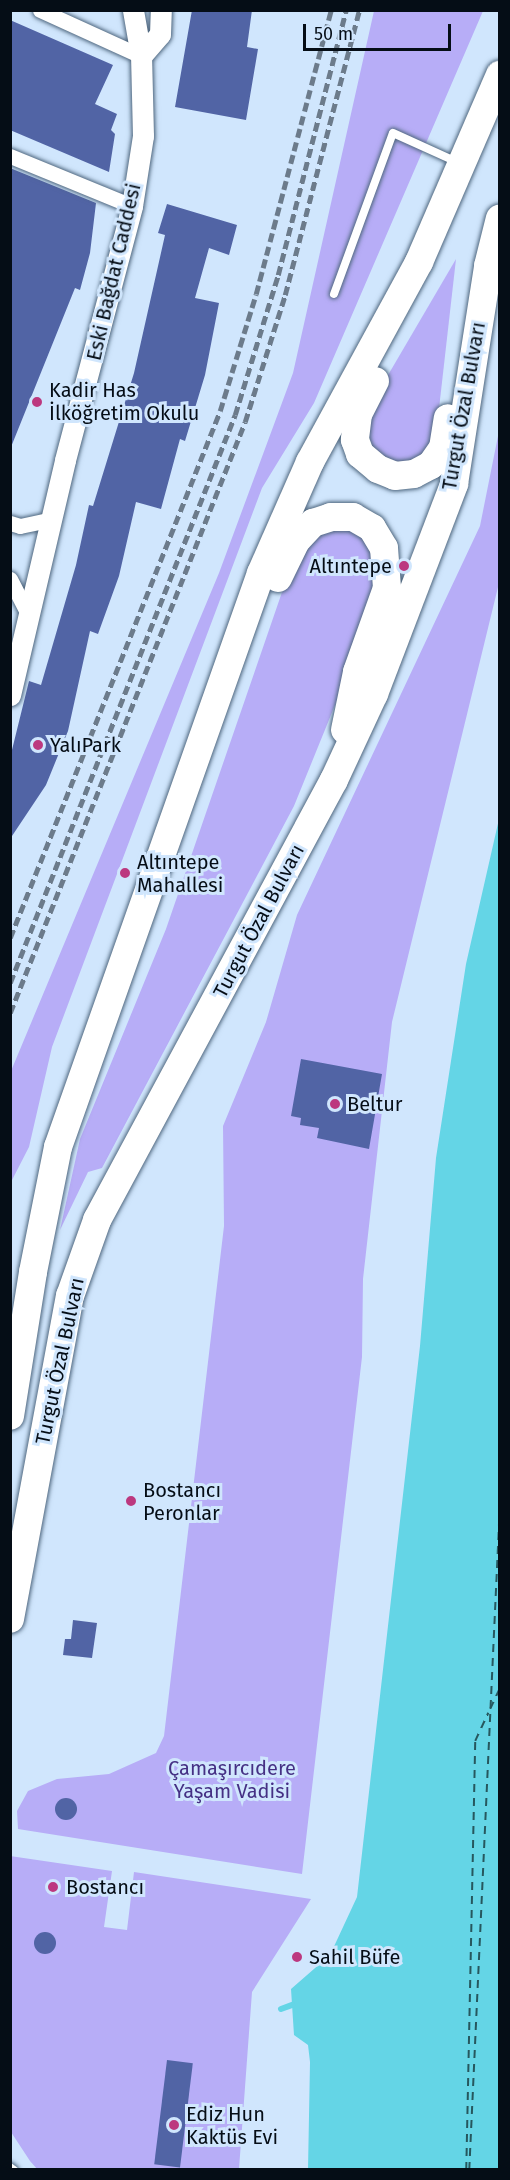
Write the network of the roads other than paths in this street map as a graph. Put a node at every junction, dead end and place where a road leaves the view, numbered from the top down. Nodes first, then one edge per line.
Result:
1 (40, 10) edge
2 (133, 10) edge
3 (161, 10) edge
4 (141, 56) junction
5 (500, 75) edge
6 (10, 156) edge
7 (462, 164) junction
8 (132, 206) junction
9 (500, 218) edge
10 (419, 262) junction
11 (488, 266) junction
12 (334, 294) dead end
13 (52, 519) junction
14 (10, 523) edge
15 (10, 579) edge
16 (30, 618) junction
17 (10, 695) edge
18 (334, 780) junction
19 (153, 874) junction
20 (10, 1416) edge
21 (10, 1619) edge

1 - 4 street
2 - 4 street, Eski Bağdat Caddesi
3 - 4 street
4 - 8 street, Eski Bağdat Caddesi
5 - 7 highway, Turgut Özal Bulvarı
6 - 8 street
7 - 10 highway, Turgut Özal Bulvarı
7 - 12 lane
8 - 13 street, Eski Bağdat Caddesi
9 - 11 highway, Turgut Özal Bulvarı
10 - 11 highway
10 - 19 highway, Turgut Özal Bulvarı
11 - 18 highway, Turgut Özal Bulvarı
13 - 14 street
13 - 16 street, Eski Bağdat Caddesi
15 - 16 street
16 - 17 street, Eski Bağdat Caddesi
18 - 19 highway
18 - 21 highway, Turgut Özal Bulvarı
19 - 20 highway, Turgut Özal Bulvarı

